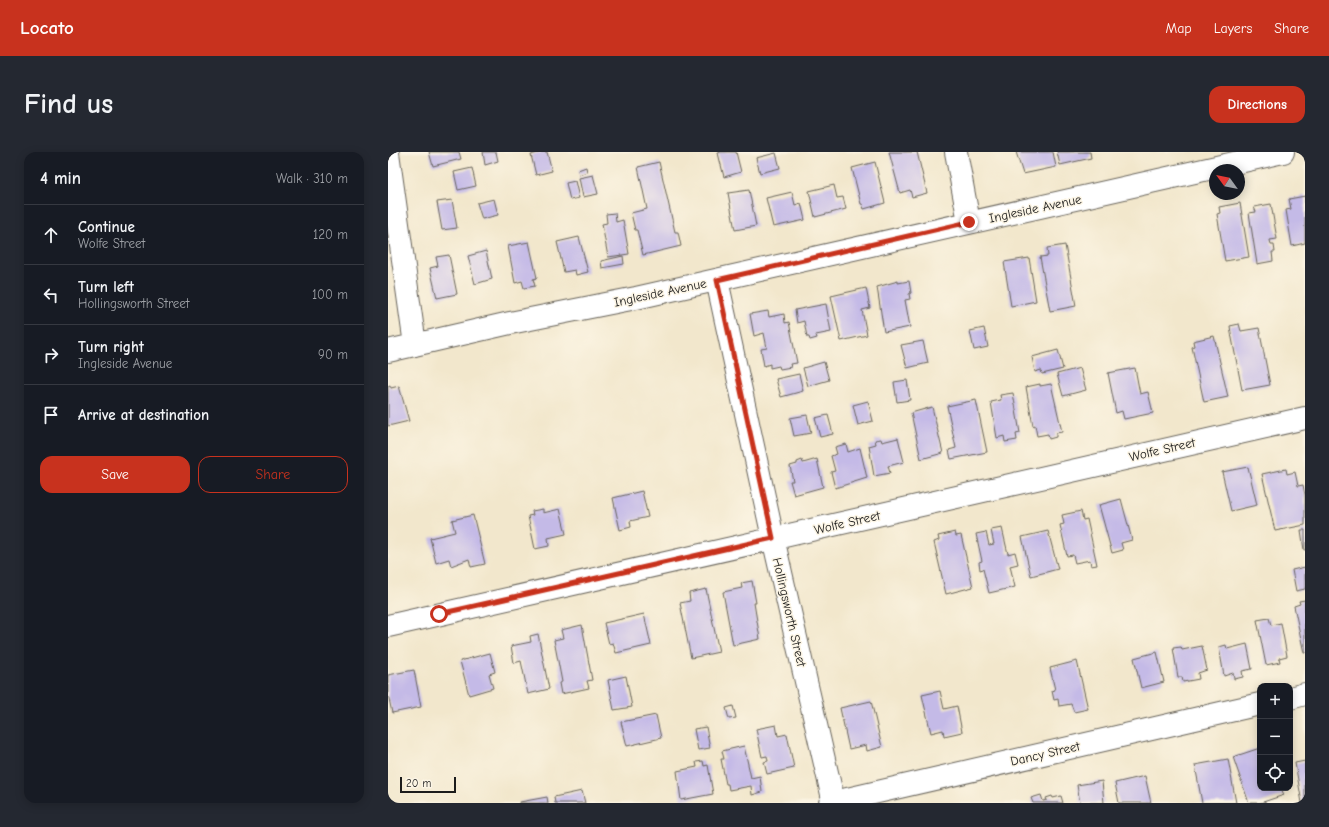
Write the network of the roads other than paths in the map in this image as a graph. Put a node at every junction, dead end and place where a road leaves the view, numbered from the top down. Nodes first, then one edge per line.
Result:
1 (956, 152) edge
2 (1283, 152) edge
3 (388, 153) edge
4 (969, 222) junction
5 (717, 280) junction
6 (415, 345) junction
7 (388, 351) edge
8 (1305, 418) edge
9 (773, 538) junction
10 (388, 626) edge
11 (1305, 694) edge
12 (1293, 697) edge
13 (1257, 705) edge
14 (833, 803) edge

1 - 4 street
2 - 4 street, Ingleside Avenue
3 - 6 street
4 - 5 street, Ingleside Avenue
5 - 6 street, Ingleside Avenue
5 - 9 street, Hollingsworth Street
6 - 7 street, Ingleside Avenue
8 - 9 street, Wolfe Street
9 - 10 street, Wolfe Street
9 - 14 street, Hollingsworth Street
11 - 12 street
13 - 14 street, Dancy Street

